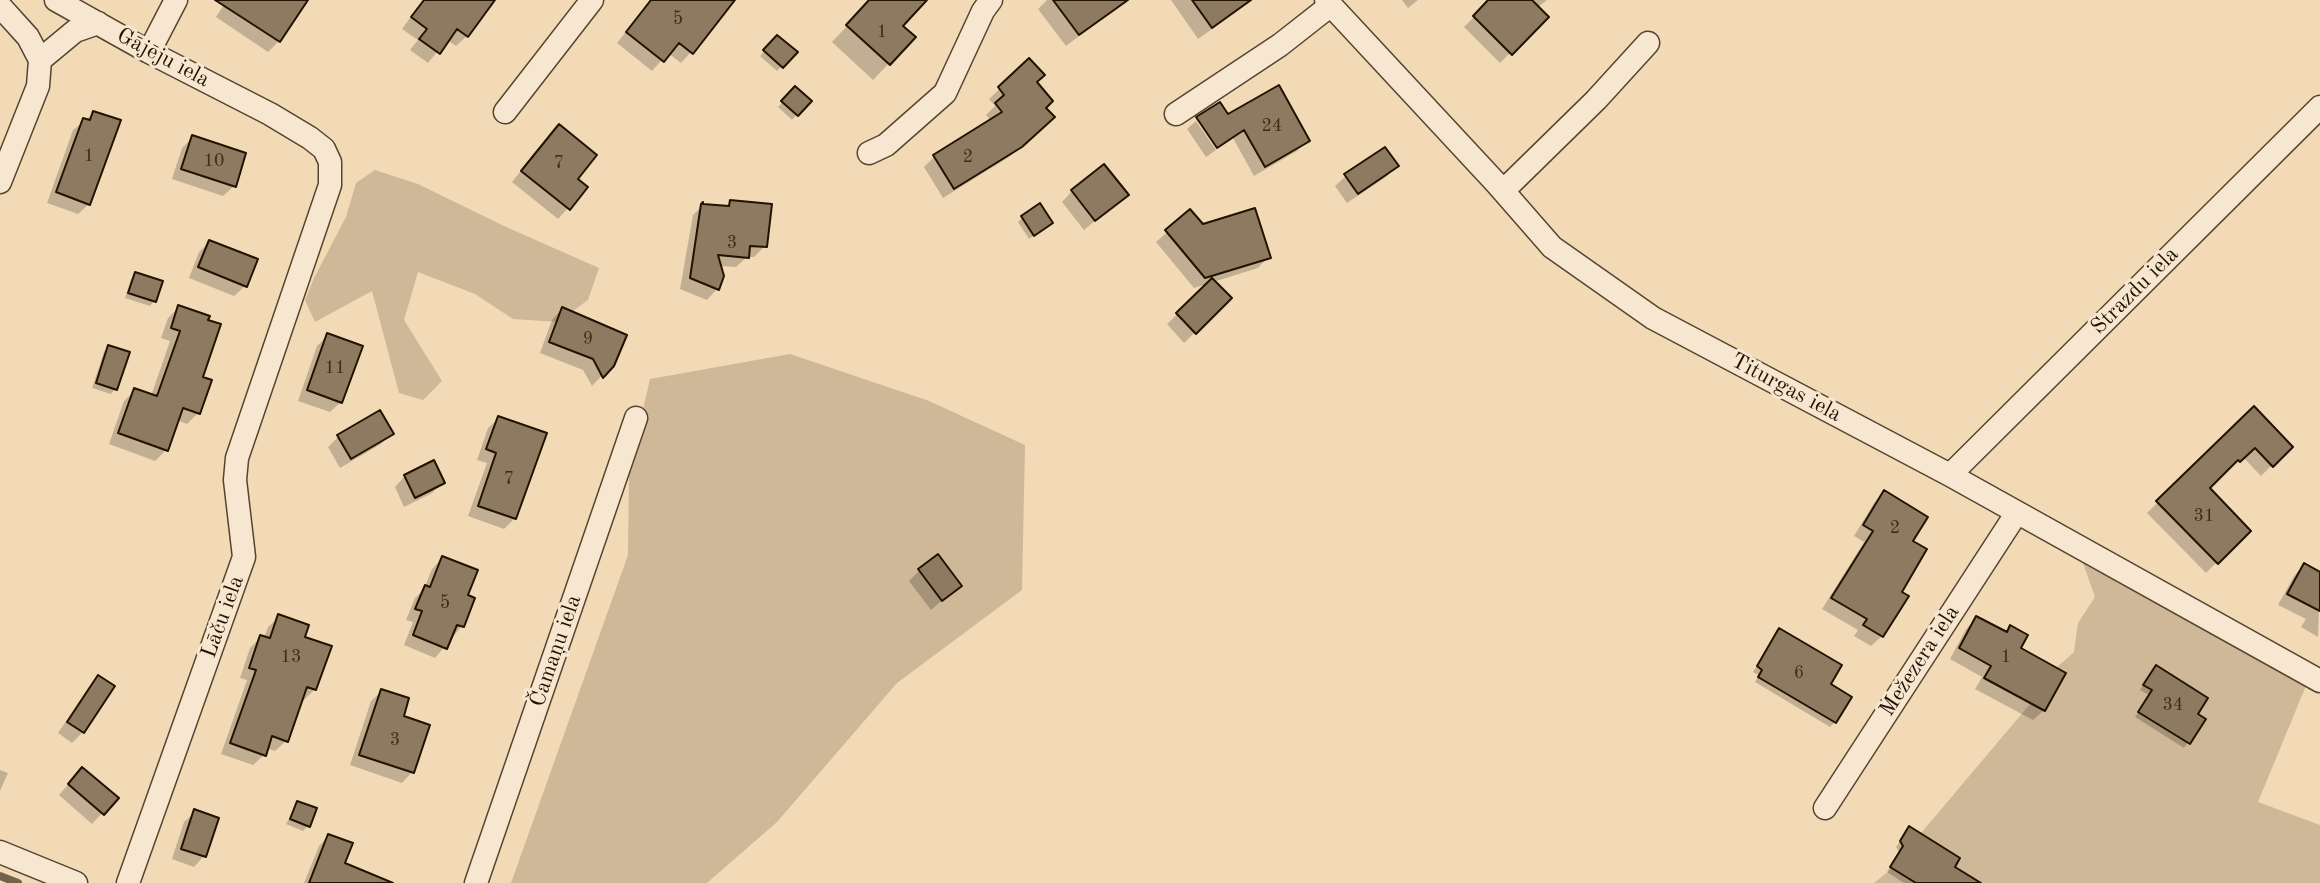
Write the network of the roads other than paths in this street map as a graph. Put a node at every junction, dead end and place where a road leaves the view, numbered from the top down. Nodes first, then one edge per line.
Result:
1 (56, 0) edge
2 (176, 0) edge
3 (592, 0) edge
4 (991, 0) edge
5 (1328, 3) edge
6 (0, 6) edge
7 (98, 23) junction
8 (1648, 43) dead end
9 (149, 52) junction
10 (40, 60) junction
11 (2320, 107) edge
12 (505, 112) dead end
13 (1176, 114) dead end
14 (869, 153) dead end
15 (330, 162) joint
16 (0, 182) edge
17 (1503, 191) junction
18 (636, 418) dead end
19 (1950, 475) junction
20 (2016, 514) junction
21 (2320, 681) edge
22 (1825, 808) dead end
23 (0, 852) edge
24 (76, 883) edge
25 (128, 883) edge
26 (476, 883) edge

1 - 7 street, Gājēju iela
2 - 9 street
3 - 12 street
4 - 14 street
5 - 13 street
5 - 17 street, Titurgas iela
6 - 10 street
7 - 9 street, Gājēju iela
7 - 10 street
8 - 17 street
9 - 15 street, Gājēju iela
10 - 16 street
11 - 19 street, Strazdu iela
15 - 25 street, Lāču iela
17 - 19 street, Titurgas iela
18 - 26 street, Čamaņu iela
19 - 20 street, Titurgas iela
20 - 21 street, Titurgas iela
20 - 22 street, Mežezera iela
23 - 24 street

